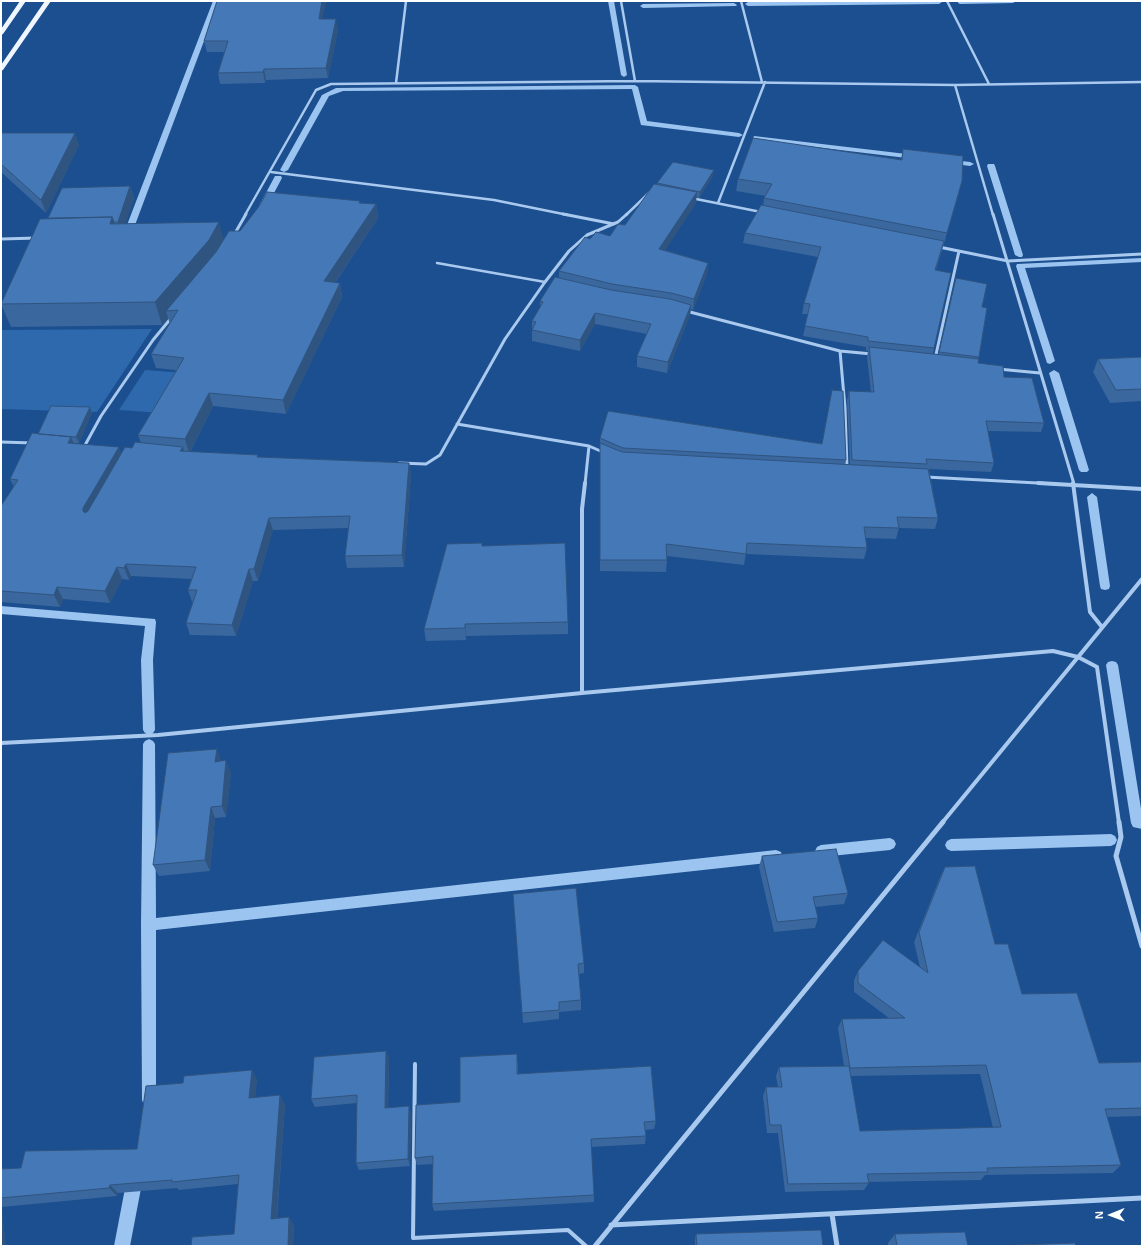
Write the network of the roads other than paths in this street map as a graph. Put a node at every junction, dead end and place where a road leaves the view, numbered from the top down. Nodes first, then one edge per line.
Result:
1 (23, 1) edge
2 (48, 1) edge
3 (406, 1) edge
4 (621, 1) edge
5 (741, 1) edge
6 (947, 1) edge
7 (1, 32) edge
8 (1, 69) edge
9 (635, 81) junction
10 (764, 82) junction
11 (1142, 82) edge
12 (396, 83) junction
13 (989, 84) junction
14 (955, 85) junction
15 (271, 172) junction
16 (658, 192) edge
17 (688, 198) edge
18 (718, 203) junction
19 (765, 212) edge
20 (614, 224) junction
21 (226, 235) edge
22 (234, 235) junction
23 (40, 238) edge
24 (1, 239) edge
25 (231, 241) edge
26 (936, 247) edge
27 (959, 251) junction
28 (1142, 254) edge
29 (1008, 261) junction
30 (437, 263) dead end
31 (544, 282) junction
32 (552, 284) edge
33 (678, 309) edge
34 (177, 311) edge
35 (840, 351) junction
36 (879, 355) edge
37 (927, 360) edge
38 (934, 361) junction
39 (942, 362) edge
40 (995, 368) edge
41 (1040, 373) junction
42 (457, 424) junction
43 (1, 442) edge
44 (37, 443) edge
45 (76, 446) edge
46 (589, 446) junction
47 (84, 447) junction
48 (92, 448) edge
49 (609, 454) edge
50 (394, 463) edge
51 (847, 472) edge
52 (918, 476) edge
53 (1074, 485) junction
54 (1142, 489) edge
55 (1142, 579) edge
56 (1102, 627) junction
57 (1078, 657) junction
58 (582, 693) junction
59 (1, 743) edge
60 (1142, 946) edge
61 (416, 1064) dead end
62 (1142, 1198) edge
63 (832, 1214) junction
64 (611, 1225) junction
65 (586, 1246) edge
66 (595, 1246) edge
67 (837, 1246) edge

1 - 7 main road
2 - 8 main road
3 - 12 street
4 - 9 street
5 - 10 street
6 - 13 street
9 - 10 street
9 - 12 street
10 - 14 street
10 - 18 street
11 - 13 street
12 - 15 street
13 - 14 street
14 - 29 street
15 - 20 street
15 - 22 street
16 - 20 street
17 - 18 street
18 - 19 street
20 - 31 street
21 - 22 street
22 - 25 street
23 - 24 street
26 - 27 street
27 - 29 street
27 - 38 street
28 - 29 street
29 - 41 street
30 - 31 lane
31 - 32 street
31 - 42 street
33 - 35 street
34 - 47 street
35 - 36 street
35 - 51 street
37 - 38 street
38 - 39 street
40 - 41 street
41 - 53 street
42 - 46 street
42 - 50 street
43 - 44 street
45 - 47 street
46 - 49 street
46 - 58 street
47 - 48 street
52 - 53 street
53 - 54 street
53 - 56 street
55 - 56 street
56 - 57 street
57 - 58 street
57 - 60 street
57 - 64 street
58 - 59 street
61 - 65 lane
62 - 63 street
63 - 64 street
63 - 67 street
64 - 66 street

